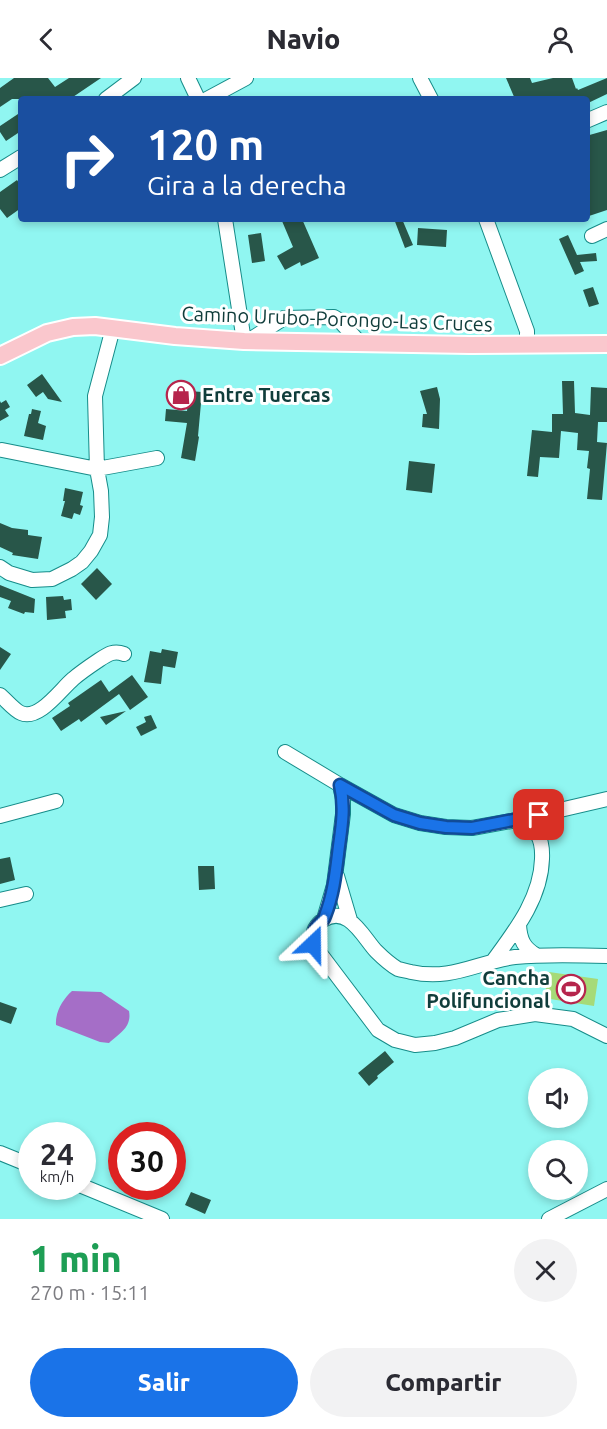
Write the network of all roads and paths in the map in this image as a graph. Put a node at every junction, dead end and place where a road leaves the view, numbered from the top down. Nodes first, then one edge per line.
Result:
1 (134, 78) edge
2 (188, 78) edge
3 (246, 78) edge
4 (420, 78) edge
5 (110, 96) edge
6 (197, 96) edge
7 (213, 96) edge
8 (429, 96) edge
9 (607, 112) edge
10 (590, 119) edge
11 (18, 159) edge
12 (0, 170) edge
13 (226, 222) edge
14 (487, 222) edge
15 (607, 229) edge
16 (592, 236) dead end
17 (113, 328) junction
18 (246, 341) junction
19 (359, 342) junction
20 (527, 344) junction
21 (607, 344) edge
22 (0, 356) edge
23 (2, 450) dead end
24 (157, 458) dead end
25 (96, 470) junction
26 (0, 567) edge
27 (124, 654) dead end
28 (0, 695) edge
29 (285, 752) dead end
30 (340, 785) junction
31 (607, 799) edge
32 (56, 801) dead end
33 (0, 816) edge
34 (517, 820) junction
35 (336, 874) junction
36 (26, 894) dead end
37 (0, 900) edge
38 (324, 919) junction
39 (350, 920) junction
40 (519, 925) junction
41 (536, 956) junction
42 (607, 956) edge
43 (493, 961) junction
44 (607, 1035) edge
45 (0, 1153) edge
46 (18, 1160) edge
47 (607, 1189) edge
48 (96, 1192) edge
49 (162, 1219) edge
50 (549, 1219) edge

1 - 5 street
2 - 6 street
3 - 7 street
4 - 8 street
9 - 10 street
11 - 12 street
13 - 18 street
14 - 20 street
15 - 16 street
17 - 18 main road, Camino Urubo-Porongo-Las Cruces
17 - 22 main road, Camino Urubo-Porongo-Las Cruces
17 - 25 street
18 - 19 main road, Camino Urubo-Porongo-Las Cruces
18 - 19 street
19 - 20 main road, Camino Urubo-Porongo-Las Cruces
20 - 21 main road, Camino Urubo-Porongo-Las Cruces
23 - 25 street
24 - 25 street
25 - 26 street
27 - 28 street
29 - 30 street
30 - 34 street
30 - 35 street
31 - 34 street
32 - 33 street
34 - 40 street
35 - 38 street
35 - 39 street
36 - 37 street
38 - 39 street
38 - 44 street
39 - 43 street
40 - 41 street
40 - 43 street
41 - 42 street
41 - 43 street
45 - 46 street
47 - 50 street
48 - 49 street

